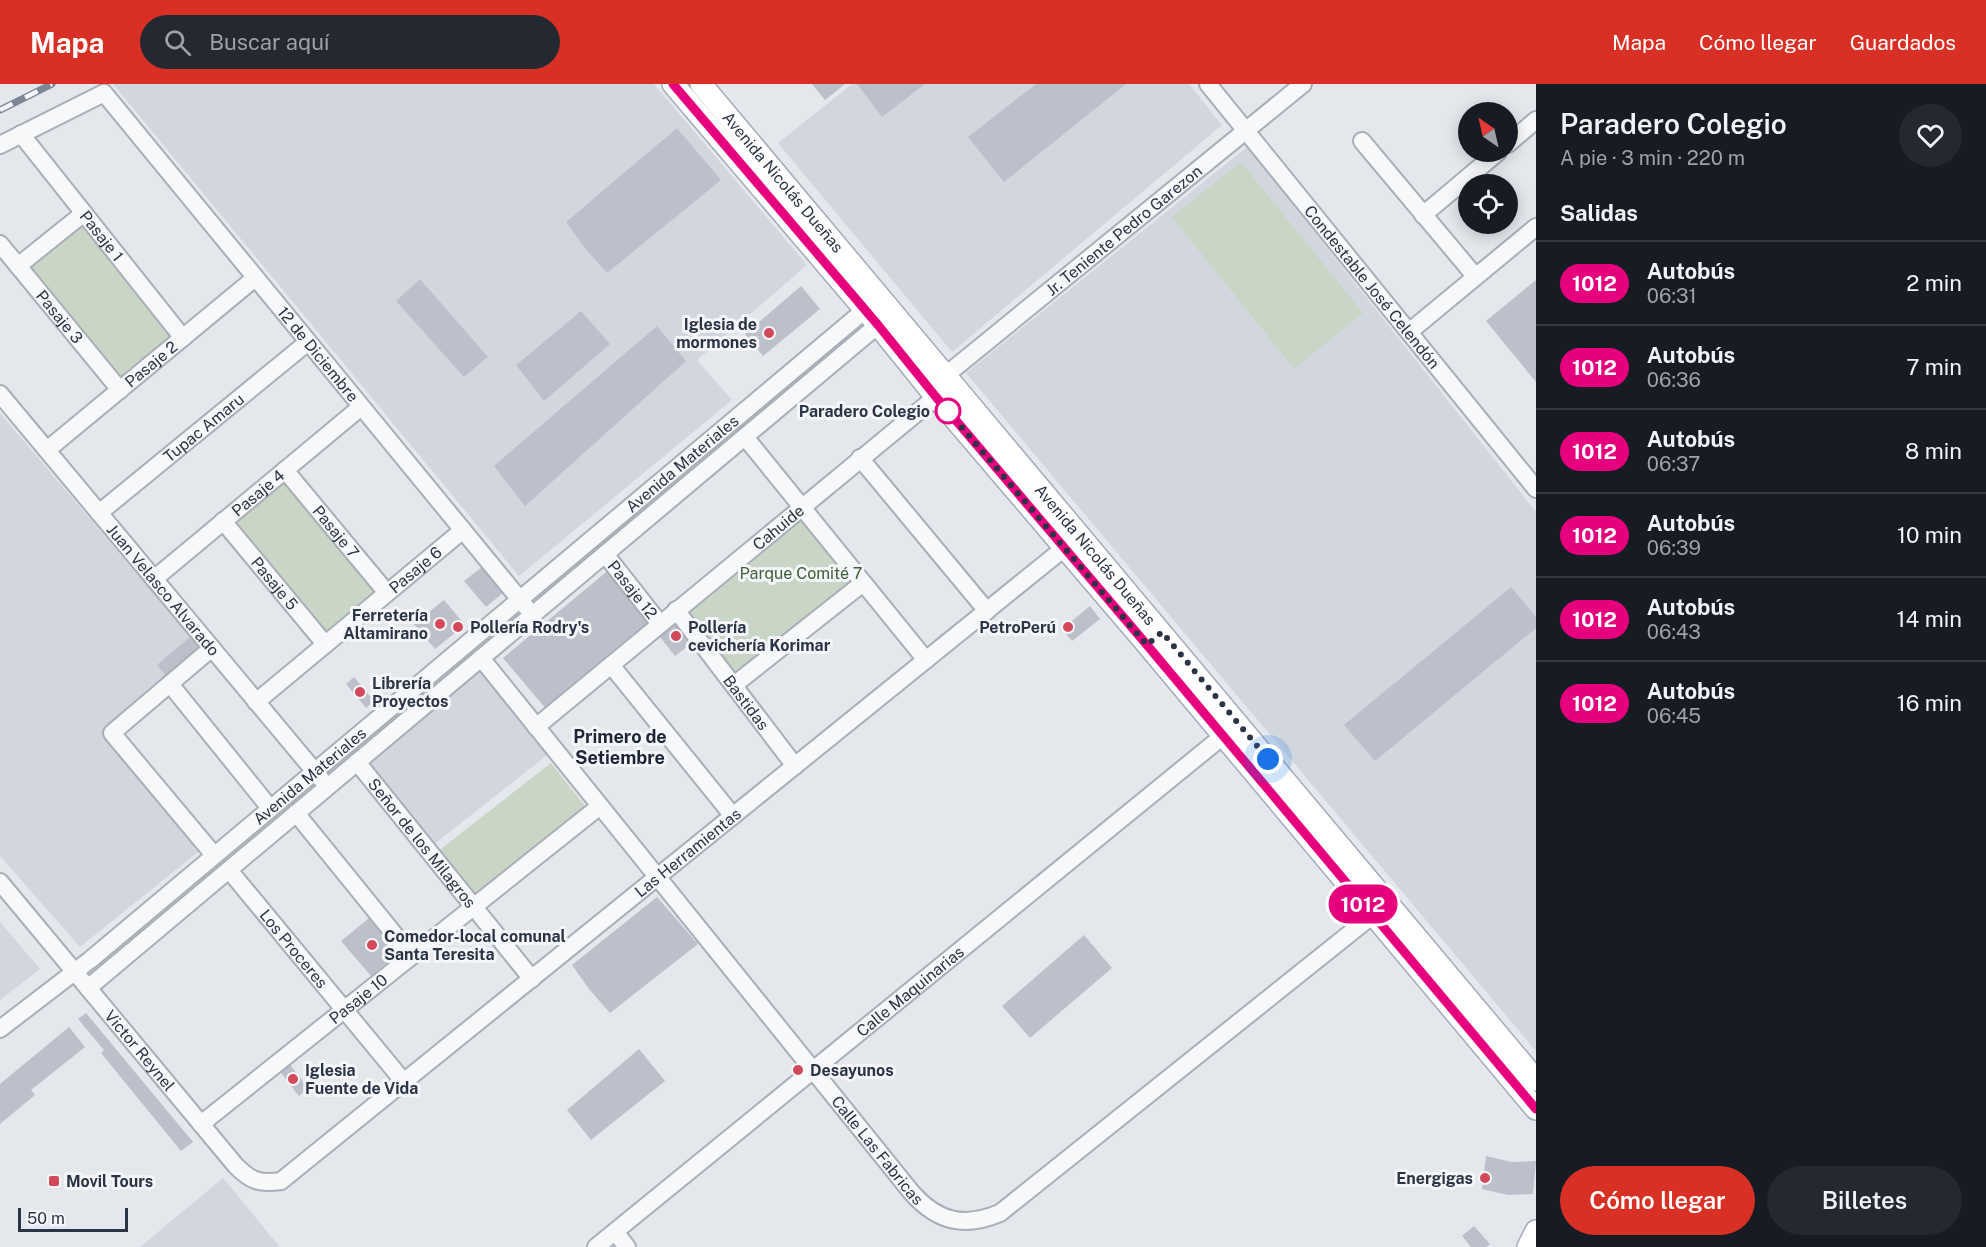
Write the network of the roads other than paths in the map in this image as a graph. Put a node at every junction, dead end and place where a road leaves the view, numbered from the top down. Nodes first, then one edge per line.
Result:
1 (673, 84) edge
2 (701, 84) edge
3 (1208, 84) edge
4 (1303, 84) edge
5 (1536, 120) edge
6 (1246, 130) junction
7 (21, 135) junction
8 (1518, 135) edge
9 (1362, 141) dead end
10 (0, 145) edge
11 (1486, 162) edge
12 (84, 213) junction
13 (1423, 215) junction
14 (1536, 227) edge
15 (0, 244) edge
16 (18, 266) junction
17 (1475, 276) junction
18 (255, 278) junction
19 (872, 318) junction
20 (1409, 332) junction
21 (183, 338) junction
22 (308, 342) junction
23 (946, 375) junction
24 (120, 390) junction
25 (0, 394) edge
26 (936, 397) junction
27 (362, 407) junction
28 (745, 437) junction
29 (47, 450) junction
30 (860, 458) junction
31 (285, 470) junction
32 (1536, 489) edge
33 (802, 507) junction
34 (99, 513) junction
35 (223, 522) junction
36 (463, 531) junction
37 (1073, 542) junction
38 (605, 554) junction
39 (154, 579) junction
40 (863, 583) junction
41 (387, 593) junction
42 (519, 599) junction
43 (676, 610) junction
44 (987, 611) junction
45 (532, 615) junction
46 (660, 624) junction
47 (1155, 638) junction
48 (325, 644) junction
49 (212, 648) junction
50 (481, 658) junction
51 (926, 660) junction
52 (611, 664) junction
53 (170, 684) junction
54 (734, 685) junction
55 (256, 702) junction
56 (536, 727) junction
57 (1223, 736) junction
58 (357, 762) junction
59 (795, 766) junction
60 (314, 771) junction
61 (328, 787) junction
62 (600, 806) junction
63 (270, 808) junction
64 (296, 813) junction
65 (733, 816) junction
66 (214, 855) junction
67 (229, 870) junction
68 (657, 878) junction
69 (0, 882) edge
70 (474, 907) junction
71 (1373, 915) junction
72 (412, 956) junction
73 (74, 971) junction
74 (532, 979) junction
75 (88, 988) junction
76 (345, 1009) junction
77 (0, 1029) edge
78 (813, 1070) junction
79 (404, 1082) junction
80 (1532, 1094) edge
81 (1536, 1118) edge
82 (201, 1124) junction
83 (296, 1170) joint
84 (615, 1232) junction
85 (1536, 1232) edge
86 (596, 1247) edge
87 (627, 1247) edge
88 (1528, 1247) edge

1 - 19 main road, Avenida Nicolás Dueñas
2 - 23 main road, Avenida Nicolás Dueñas
3 - 6 street, Condestable José Celendón
4 - 6 street, Jr. Teniente Pedro Garezon
5 - 8 street
6 - 20 street, Condestable José Celendón
6 - 23 street, Jr. Teniente Pedro Garezon
7 - 10 street
7 - 12 street, Pasaje 1
7 - 18 street, 12 de Diciembre
9 - 13 street
11 - 13 street
12 - 16 street
12 - 21 street, Pasaje 1
13 - 17 street
14 - 17 street
15 - 16 street, Pasaje 3
16 - 24 street, Pasaje 3
17 - 20 street
18 - 21 street, Pasaje 2
18 - 22 street, 12 de Diciembre
19 - 26 main road, Avenida Nicolás Dueñas
19 - 28 street, Avenida Materiales
19 - 42 street, Avenida Materiales
20 - 32 street, Condestable José Celendón
21 - 24 street, Pasaje 2
22 - 27 street, 12 de Diciembre
22 - 34 street, Tupac Amaru
23 - 26 street
23 - 37 main road, Avenida Nicolás Dueñas
24 - 29 street, Pasaje 2
25 - 29 street, Juan Velasco Alvarado
26 - 30 street, Cahuide
26 - 37 main road, Avenida Nicolás Dueñas
27 - 31 street, Pasaje 4
27 - 36 street, 12 de Diciembre
28 - 33 street
28 - 38 street, Avenida Materiales
29 - 34 street, Juan Velasco Alvarado
30 - 33 street, Cahuide
30 - 44 street
31 - 35 street, Pasaje 4
31 - 41 street, Pasaje 7
33 - 40 street
33 - 43 street, Cahuide
34 - 39 street, Juan Velasco Alvarado
35 - 39 street, Pasaje 4
35 - 48 street, Pasaje 5
36 - 41 street, Pasaje 6
36 - 42 street, 12 de Diciembre
37 - 44 street, Las Herramientas
37 - 47 main road, Avenida Nicolás Dueñas
38 - 45 street, Avenida Materiales
38 - 46 street, Pasaje 12
39 - 49 street, Juan Velasco Alvarado
40 - 51 street
40 - 54 street
41 - 48 street, Pasaje 6
42 - 45 street, 12 de Diciembre
42 - 60 street, Avenida Materiales
43 - 46 street, Cahuide
43 - 54 street, Bastidas
44 - 51 street, Las Herramientas
45 - 50 street, Avenida Materiales
46 - 52 street, Cahuide
47 - 57 main road, Avenida Nicolás Dueñas
47 - 80 main road, Avenida Nicolás Dueñas
48 - 55 street, Pasaje 6
49 - 53 street
49 - 55 street, Juan Velasco Alvarado
50 - 56 street, Calle Las Fabricas
50 - 58 street, Avenida Materiales
51 - 59 street, Las Herramientas
52 - 56 street, Cahuide
52 - 65 street
53 - 63 street
53 - 66 street
54 - 59 street, Bastidas
55 - 60 street, Juan Velasco Alvarado
56 - 62 street, Calle Las Fabricas
57 - 71 main road, Avenida Nicolás Dueñas
57 - 78 street, Calle Maquinarias
58 - 61 street, Avenida Materiales
58 - 70 street, Señor de los Milagros
59 - 65 street, Las Herramientas
60 - 61 street, Juan Velasco Alvarado
60 - 63 street, Avenida Materiales
61 - 64 street, Avenida Materiales
62 - 68 street, Calle Las Fabricas
62 - 70 street, Pasaje 10
63 - 66 street, Avenida Materiales
64 - 67 street, Avenida Materiales
64 - 72 street
65 - 68 street, Las Herramientas
66 - 73 street, Avenida Materiales
67 - 75 street, Avenida Materiales
67 - 76 street, Los Proceres
68 - 74 street, Las Herramientas
68 - 78 street, Calle Las Fabricas
69 - 73 street, Victor Reynel
70 - 72 street, Pasaje 10
70 - 74 street, Señor de los Milagros
71 - 78 street, Calle Las Fabricas
71 - 80 main road, Avenida Nicolás Dueñas
72 - 76 street, Pasaje 10
73 - 75 street, Victor Reynel
73 - 77 street, Avenida Materiales
74 - 79 street, Las Herramientas
75 - 82 street, Victor Reynel
76 - 79 street, Los Proceres
76 - 82 street, Pasaje 10
78 - 84 street, Calle Maquinarias
79 - 83 street, Las Herramientas
80 - 81 main road
82 - 83 street, Victor Reynel
84 - 86 street, Calle Maquinarias
84 - 87 street
85 - 88 main road

